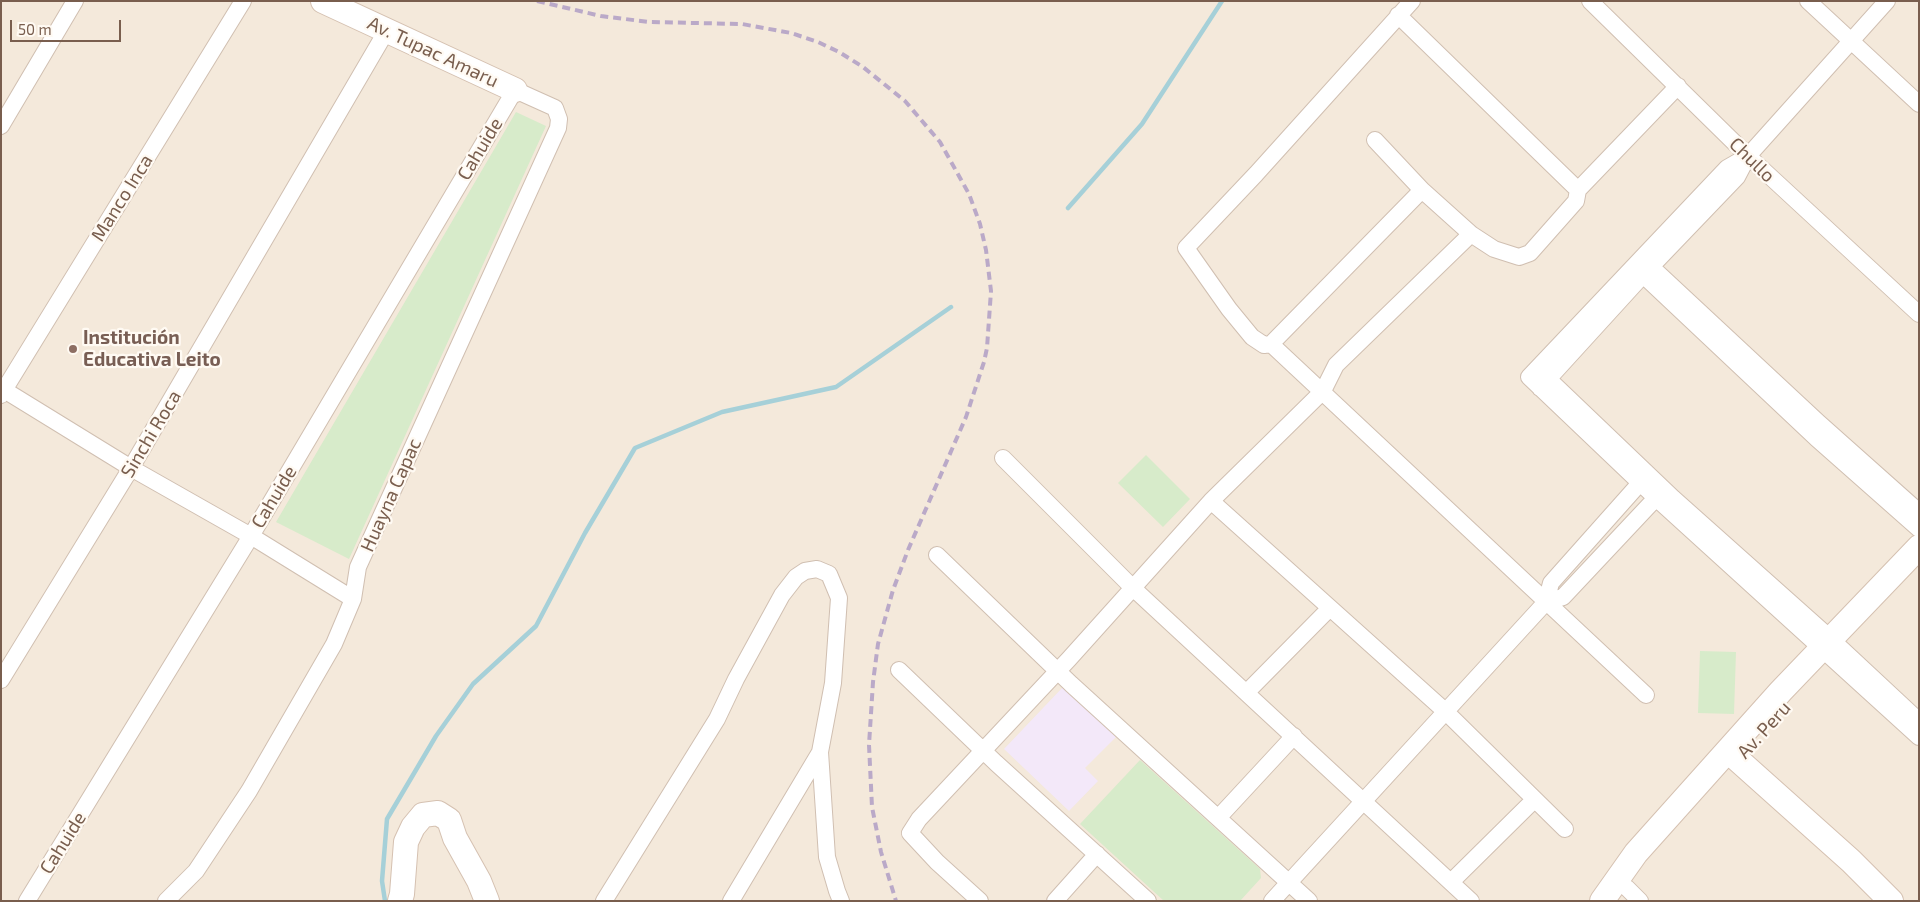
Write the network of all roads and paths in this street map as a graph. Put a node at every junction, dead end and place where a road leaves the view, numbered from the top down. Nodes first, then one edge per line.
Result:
1 (75, 1) edge
2 (243, 1) edge
3 (323, 1) edge
4 (1412, 1) edge
5 (1590, 1) edge
6 (1808, 1) edge
7 (1887, 1) edge
8 (1398, 15) junction
9 (387, 30) junction
10 (1850, 42) junction
11 (1678, 86) junction
12 (515, 90) junction
13 (1919, 104) edge
14 (1, 126) edge
15 (1375, 140) dead end
16 (1748, 156) junction
17 (1422, 190) junction
18 (1578, 190) junction
19 (1471, 234) junction
20 (1645, 267) junction
21 (1919, 314) edge
22 (1271, 344) junction
23 (1542, 378) junction
24 (2, 391) edge
25 (1322, 391) junction
26 (1002, 458) dead end
27 (131, 468) junction
28 (1640, 483) junction
29 (1656, 498) junction
30 (1211, 501) junction
31 (1919, 512) edge
32 (1919, 530) edge
33 (251, 536) junction
34 (1919, 547) edge
35 (937, 555) dead end
36 (1919, 565) edge
37 (1134, 589) junction
38 (354, 599) junction
39 (1546, 602) junction
40 (1329, 609) junction
41 (1830, 648) junction
42 (899, 670) dead end
43 (1058, 672) junction
44 (1, 680) edge
45 (1247, 692) junction
46 (1646, 695) dead end
47 (1445, 711) junction
48 (1919, 721) edge
49 (1294, 736) junction
50 (1919, 738) edge
51 (983, 751) junction
52 (820, 752) junction
53 (1729, 760) junction
54 (1534, 800) junction
55 (1363, 801) junction
56 (1218, 818) junction
57 (1565, 830) dead end
58 (1097, 854) junction
59 (1452, 882) junction
60 (1289, 883) junction
61 (1628, 897) edge
62 (27, 901) edge
63 (166, 901) edge
64 (400, 901) edge
65 (487, 901) edge
66 (604, 901) edge
67 (731, 901) edge
68 (841, 901) edge
69 (980, 901) edge
70 (1055, 901) edge
71 (1148, 901) edge
72 (1272, 901) edge
73 (1309, 901) edge
74 (1471, 901) edge
75 (1602, 901) edge
76 (1873, 901) edge
77 (1891, 901) edge

1 - 14 street
2 - 24 street, Manco Inca
3 - 9 street, Av. Tupac Amaru
4 - 8 street
5 - 11 street, Chullo
6 - 10 street
7 - 10 street
8 - 18 street
8 - 22 street
9 - 12 street, Av. Tupac Amaru
9 - 27 street, Sinchi Roca
10 - 13 street
10 - 16 street
11 - 16 street, Chullo
11 - 18 street
12 - 33 street, Cahuide
12 - 38 street, Huayna Capac
15 - 17 street
16 - 20 street
16 - 21 street, Chullo
17 - 19 street
17 - 22 street
18 - 19 street
19 - 25 street
20 - 23 street
20 - 31 street
20 - 32 street
22 - 25 street
23 - 28 street
23 - 41 street
24 - 27 street
25 - 30 street
25 - 39 street
26 - 37 street
27 - 33 street
27 - 44 street, Sinchi Roca
28 - 29 street
28 - 39 street
29 - 39 street
29 - 41 street
30 - 37 street
30 - 40 street
33 - 38 street
33 - 62 street, Cahuide
34 - 41 street
35 - 43 street
36 - 41 street, Av. Peru
37 - 43 street
37 - 45 street
38 - 63 street, Huayna Capac
39 - 46 street
39 - 47 street
40 - 45 street
40 - 47 street
41 - 48 street
41 - 50 street
41 - 53 street, Av. Peru
42 - 51 street
43 - 51 street
43 - 56 street
45 - 49 street
47 - 54 street
47 - 55 street
49 - 55 street
49 - 56 street
51 - 58 street
51 - 69 street
52 - 66 street
52 - 67 street
52 - 68 street
53 - 61 street, Av. Peru
53 - 75 street
53 - 76 street
53 - 77 street
54 - 57 street
54 - 59 street
55 - 59 street
55 - 60 street
56 - 60 street
58 - 70 street
58 - 71 street
59 - 74 street
60 - 72 street
60 - 73 street
64 - 65 street

